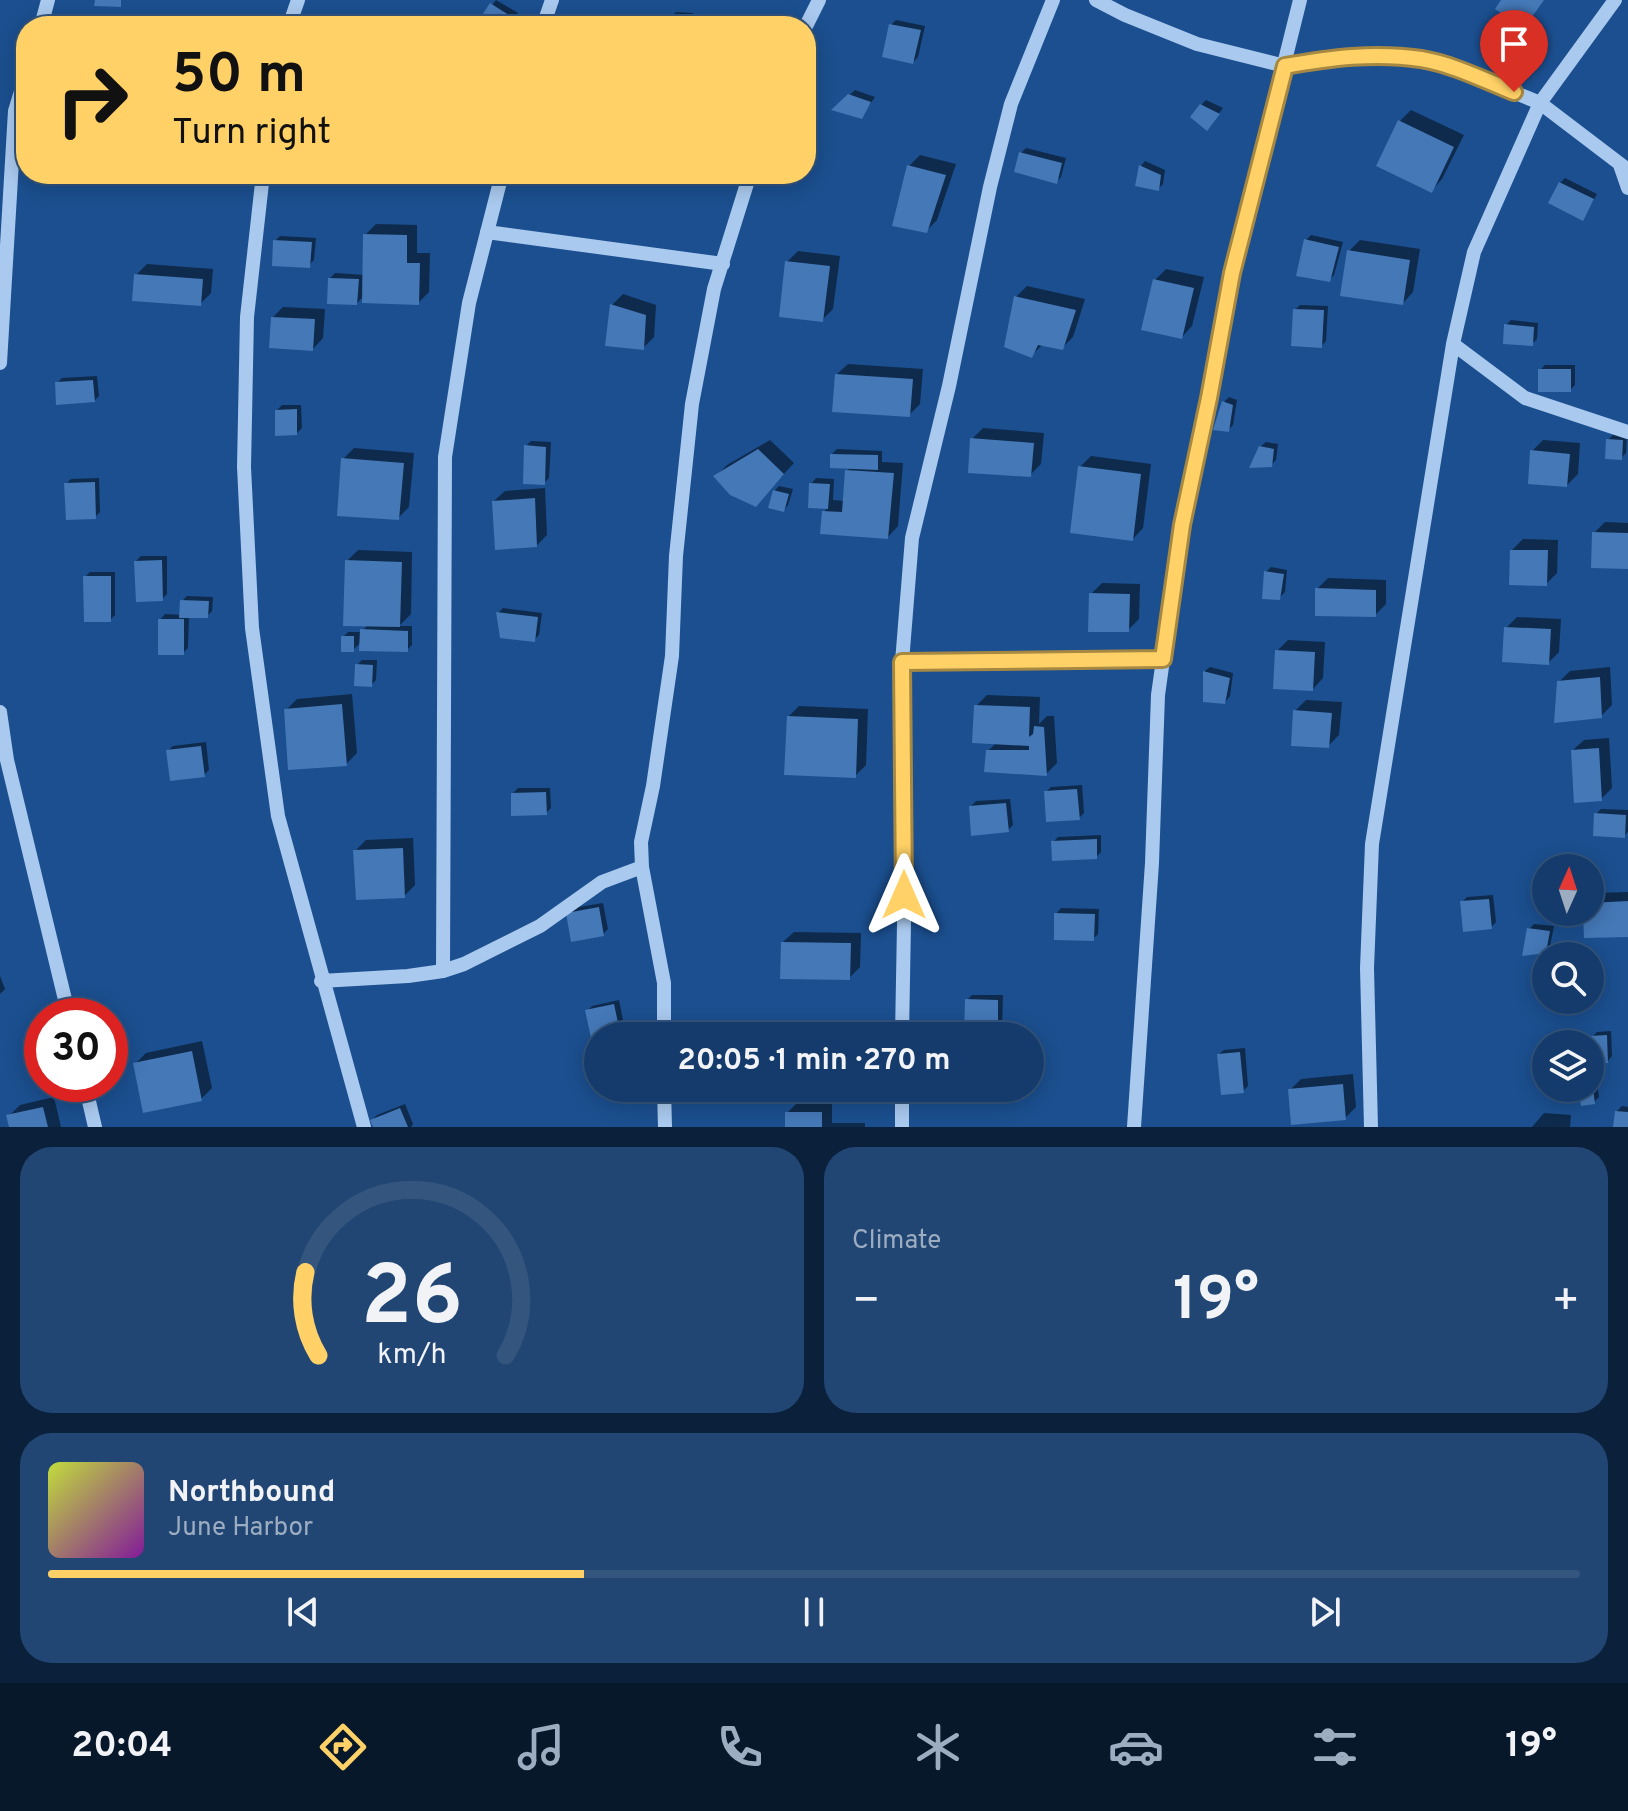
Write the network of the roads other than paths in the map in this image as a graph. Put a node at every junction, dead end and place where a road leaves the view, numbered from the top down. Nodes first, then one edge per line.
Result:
1 (1053, 0) edge
2 (1096, 0) edge
3 (1300, 0) edge
4 (1615, 0) edge
5 (1285, 66) junction
6 (1540, 103) junction
7 (16, 108) edge
8 (1624, 167) edge
9 (262, 184) edge
10 (499, 184) edge
11 (747, 184) edge
12 (1628, 188) edge
13 (487, 232) junction
14 (723, 264) junction
15 (1453, 344) junction
16 (0, 363) edge
17 (1628, 432) edge
18 (1163, 659) junction
19 (902, 662) junction
20 (0, 712) edge
21 (642, 867) junction
22 (443, 971) junction
23 (321, 981) junction
24 (65, 998) edge
25 (664, 1022) edge
26 (902, 1022) edge
27 (89, 1102) edge
28 (664, 1102) edge
29 (902, 1102) edge
30 (95, 1127) edge
31 (364, 1127) edge
32 (665, 1127) edge
33 (902, 1127) edge
34 (1134, 1127) edge
35 (1371, 1127) edge

1 - 19 street
2 - 5 street
3 - 5 street
4 - 6 street
5 - 6 street
5 - 18 street
6 - 8 street
6 - 15 street
7 - 16 street
8 - 12 street
9 - 23 street
10 - 13 street
11 - 14 street
13 - 14 street
13 - 22 street
14 - 21 street
15 - 17 street
15 - 35 street
18 - 19 street
18 - 34 street
19 - 26 street
20 - 24 street
21 - 22 street
21 - 25 street
22 - 23 street
23 - 31 street
27 - 30 street
28 - 32 street
29 - 33 street

